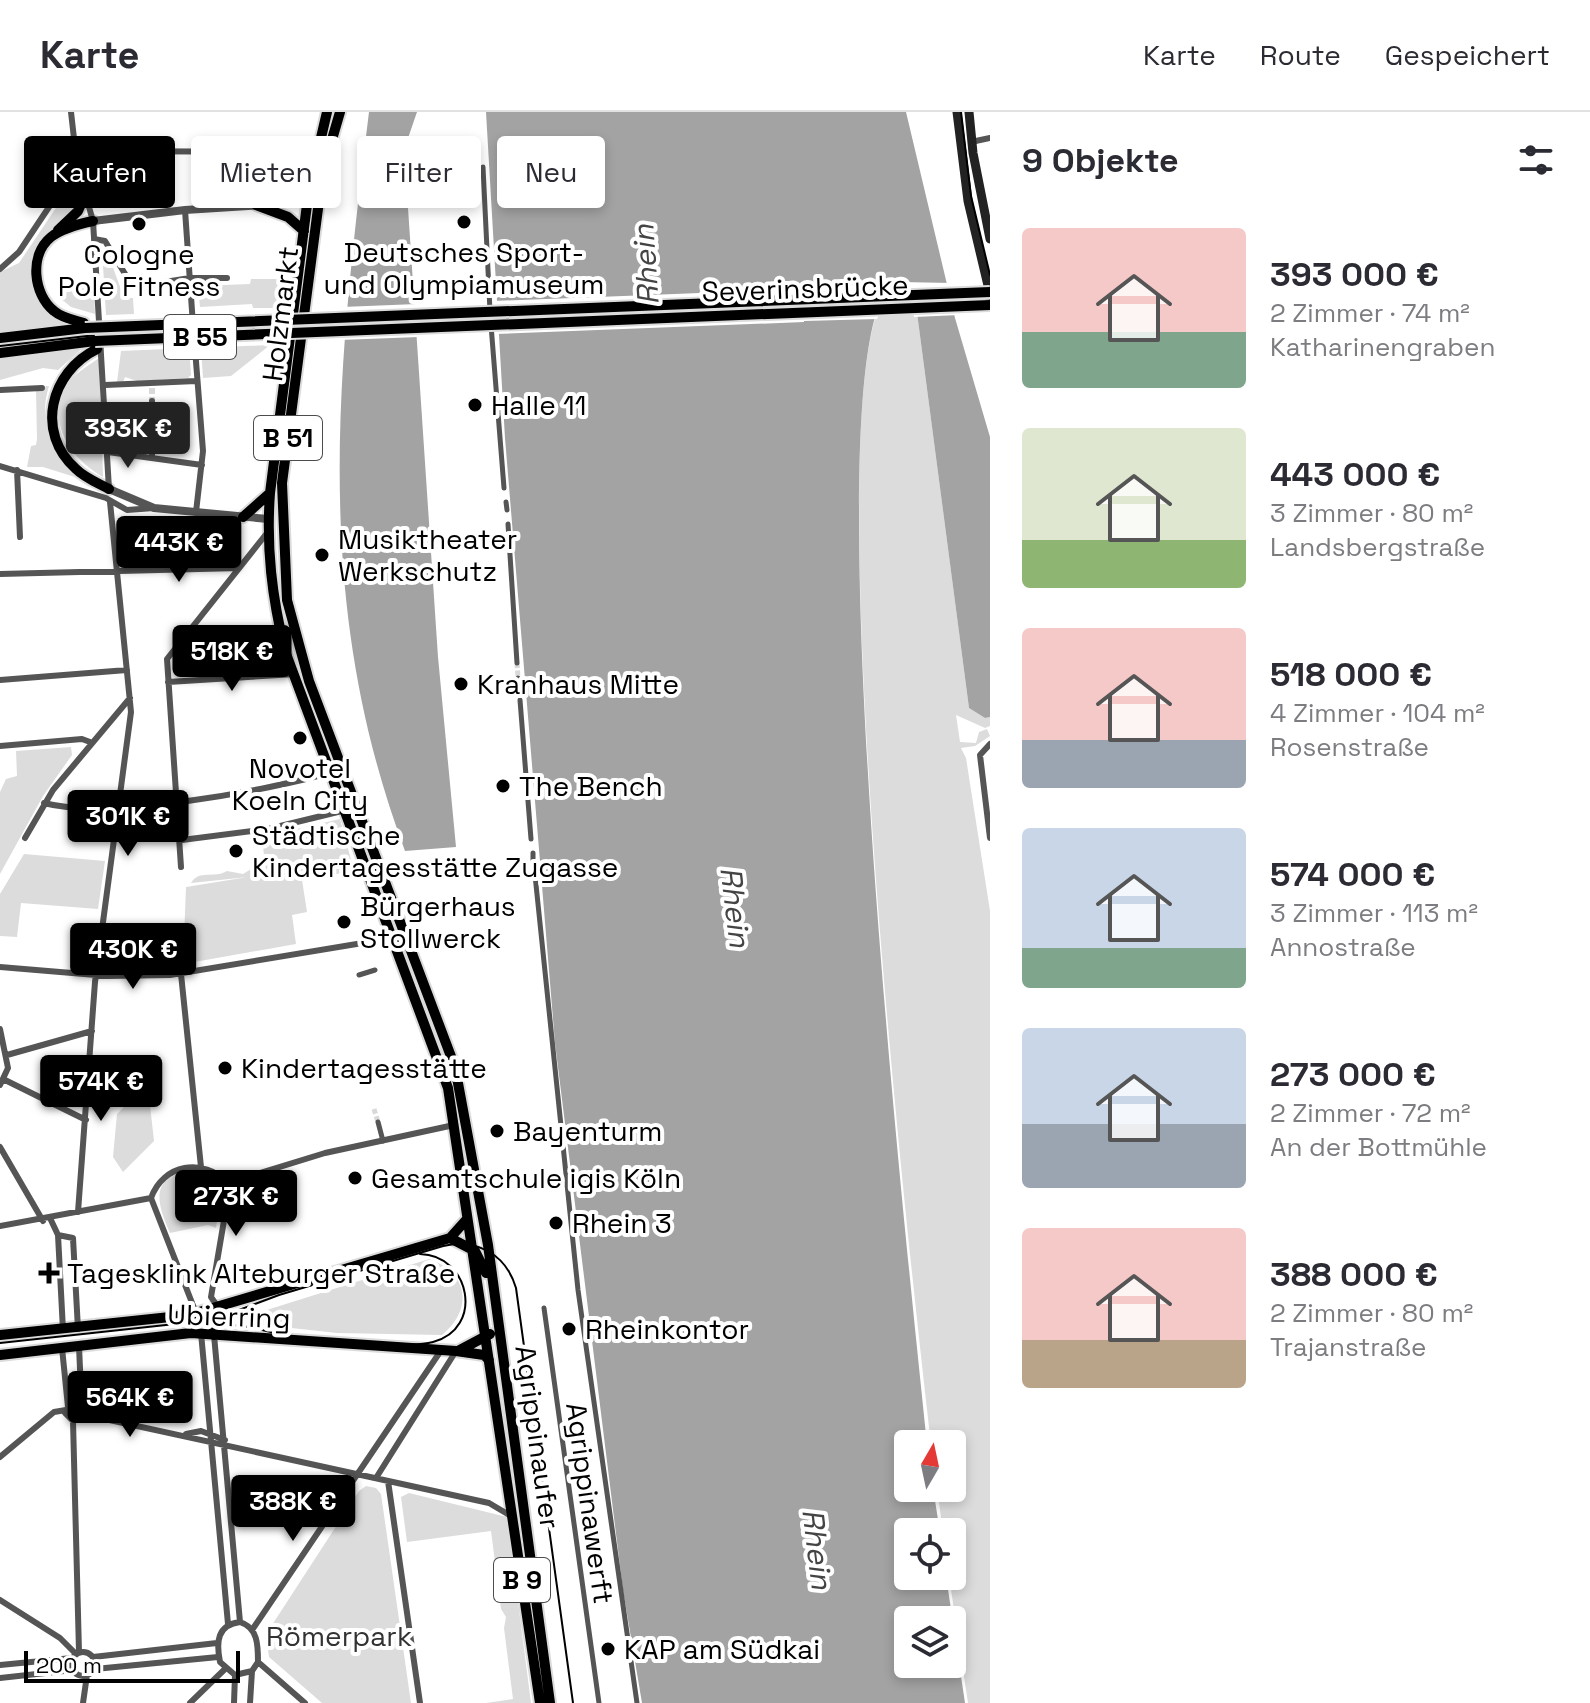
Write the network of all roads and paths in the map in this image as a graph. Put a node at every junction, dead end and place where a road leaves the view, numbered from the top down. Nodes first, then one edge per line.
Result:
1 (71, 112) edge
2 (327, 112) edge
3 (340, 112) edge
4 (957, 112) edge
5 (969, 112) edge
6 (73, 136) edge
7 (320, 136) edge
8 (333, 136) edge
9 (990, 138) edge
10 (971, 142) junction
11 (483, 167) dead end
12 (990, 185) edge
13 (978, 187) junction
14 (968, 201) junction
15 (48, 208) edge
16 (79, 208) edge
17 (90, 208) edge
18 (213, 208) edge
19 (263, 208) edge
20 (312, 208) edge
21 (313, 208) edge
22 (185, 210) junction
23 (93, 221) junction
24 (989, 229) edge
25 (304, 231) junction
26 (54, 235) junction
27 (94, 239) junction
28 (0, 269) edge
29 (190, 278) junction
30 (227, 278) dead end
31 (990, 293) edge
32 (990, 305) edge
33 (84, 325) junction
34 (0, 338) edge
35 (135, 340) junction
36 (0, 353) edge
37 (196, 381) junction
38 (105, 385) junction
39 (42, 388) dead end
40 (0, 390) edge
41 (152, 401) tunnel mouth
42 (108, 452) junction
43 (152, 458) junction
44 (202, 465) junction
45 (0, 466) edge
46 (17, 470) junction
47 (504, 488) dead end
48 (109, 489) junction
49 (270, 493) junction
50 (110, 502) junction
51 (506, 502) dead end
52 (154, 508) junction
53 (507, 510) dead end
54 (196, 512) junction
55 (243, 517) junction
56 (268, 519) junction
57 (508, 524) dead end
58 (282, 529) junction
59 (267, 533) junction
60 (20, 537) dead end
61 (239, 568) junction
62 (119, 571) junction
63 (0, 574) edge
64 (288, 659) junction
65 (303, 660) junction
66 (517, 663) tunnel mouth
67 (127, 670) junction
68 (295, 674) junction
69 (0, 680) edge
70 (168, 682) junction
71 (131, 697) junction
72 (520, 700) tunnel mouth
73 (90, 742) junction
74 (990, 744) edge
75 (0, 746) edge
76 (332, 772) junction
77 (179, 800) junction
78 (44, 803) junction
79 (119, 808) junction
80 (346, 810) junction
81 (25, 838) dead end
82 (990, 838) edge
83 (531, 839) dead end
84 (182, 840) junction
85 (181, 867) dead end
86 (535, 875) dead end
87 (400, 938) junction
88 (0, 967) edge
89 (375, 970) dead end
90 (181, 974) junction
91 (359, 975) dead end
92 (97, 976) junction
93 (0, 1029) edge
94 (92, 1031) junction
95 (7, 1055) junction
96 (2, 1082) edge
97 (86, 1120) junction
98 (378, 1122) tunnel mouth
99 (454, 1125) junction
100 (383, 1142) junction
101 (0, 1147) edge
102 (471, 1152) junction
103 (459, 1154) junction
104 (201, 1167) junction
105 (228, 1183) junction
106 (151, 1198) junction
107 (78, 1212) junction
108 (482, 1216) junction
109 (468, 1217) junction
110 (46, 1220) junction
111 (0, 1226) edge
112 (58, 1235) junction
113 (450, 1238) junction
114 (472, 1248) junction
115 (492, 1284) junction
116 (218, 1307) junction
117 (544, 1308) dead end
118 (200, 1312) junction
119 (496, 1320) junction
120 (78, 1329) junction
121 (63, 1330) junction
122 (201, 1333) junction
123 (0, 1335) edge
124 (214, 1335) junction
125 (485, 1338) junction
126 (79, 1346) junction
127 (62, 1348) junction
128 (456, 1351) junction
129 (440, 1352) junction
130 (0, 1355) edge
131 (489, 1360) junction
132 (67, 1408) junction
133 (81, 1411) junction
134 (73, 1421) junction
135 (210, 1437) junction
136 (227, 1443) junction
137 (504, 1456) joint
138 (0, 1457) edge
139 (357, 1475) junction
140 (376, 1478) junction
141 (388, 1481) junction
142 (509, 1490) junction
143 (489, 1503) junction
144 (514, 1518) junction
145 (518, 1547) junction
146 (530, 1550) junction
147 (0, 1600) edge
148 (240, 1622) junction
149 (228, 1624) junction
150 (252, 1630) junction
151 (217, 1643) junction
152 (81, 1655) junction
153 (218, 1657) junction
154 (258, 1662) junction
155 (0, 1665) edge
156 (95, 1669) junction
157 (225, 1669) junction
158 (252, 1671) junction
159 (80, 1673) junction
160 (235, 1675) junction
161 (0, 1678) edge
162 (83, 1703) edge
163 (190, 1703) edge
164 (234, 1703) edge
165 (250, 1703) edge
166 (305, 1703) edge
167 (420, 1703) edge
168 (540, 1703) edge
169 (550, 1703) edge
170 (599, 1703) edge
171 (637, 1703) edge

1 - 6 street
2 - 7 main road, Holzmarkt / B 51
3 - 8 main road, Holzmarkt / B 51
4 - 14 main road
5 - 10 main road
9 - 10 street
10 - 13 main road
11 - 47 street
12 - 13 street
13 - 14 main road
13 - 24 main road
14 - 31 main road
15 - 28 street
16 - 26 main road
17 - 23 street
18 - 22 street
19 - 25 main road
20 - 25 main road, Holzmarkt / B 51
21 - 58 main road, Holzmarkt / B 51
22 - 23 street
22 - 29 street
23 - 26 main road
23 - 27 street
25 - 49 main road, Holzmarkt / B 51
26 - 33 main road
27 - 29 street
27 - 38 street
29 - 30 street
29 - 37 street
31 - 33 main road, Severinsbrücke / B 55, bridge
32 - 35 main road, Severinsbrücke / B 55, bridge
33 - 34 main road
35 - 36 main road, Severinsbrücke / B 55, bridge
35 - 48 main road, bridge
37 - 38 street
37 - 44 street
38 - 42 street
39 - 40 street
41 - 43 street
42 - 43 street
42 - 48 street
43 - 44 street
44 - 54 street
45 - 46 street
46 - 50 street
46 - 60 street
48 - 52 street
49 - 55 main road
49 - 56 main road, Holzmarkt / B 51
50 - 52 street
50 - 62 street
51 - 53 street
52 - 54 street
54 - 55 street
55 - 56 street
56 - 58 main road
56 - 59 main road, B 51
57 - 66 street
58 - 65 main road, B 51
59 - 61 street
59 - 64 main road, B 51
61 - 62 street
61 - 70 street
62 - 63 street
62 - 67 street
64 - 65 main road
64 - 68 main road, B 51
65 - 87 main road, B 51
67 - 69 street
67 - 71 street
68 - 70 street
68 - 76 main road, B 51
70 - 77 street
71 - 73 street
71 - 79 street
72 - 83 street
73 - 75 street
73 - 78 street
74 - 82 street
76 - 77 street
76 - 80 main road, B 51
77 - 79 street
77 - 84 street
78 - 79 street
78 - 81 street
79 - 92 street
80 - 84 street
80 - 87 main road, B 51
84 - 85 street
86 - 171 street
87 - 90 street
87 - 99 main road, B 51
87 - 102 main road, B 51
88 - 92 street
89 - 91 street
90 - 92 street
90 - 104 street
92 - 94 street
93 - 95 street
94 - 95 street
94 - 97 street
95 - 96 street
96 - 97 street
97 - 107 street
98 - 100 street
99 - 100 street
99 - 103 main road, B 51
100 - 105 street
101 - 110 street
102 - 103 main road
102 - 108 main road, B 51
103 - 109 main road, B 51
104 - 105 street
104 - 106 street
105 - 116 street
106 - 107 street
106 - 118 street
107 - 110 street
108 - 109 main road
108 - 115 main road, Agrippinaufer / B 51
109 - 113 main road
109 - 114 main road, B 51
110 - 111 street
110 - 112 street
112 - 120 street
112 - 121 street
113 - 114 main road
113 - 116 main road, Ubierring
114 - 115 main road
114 - 125 main road, B 51
115 - 119 main road, Agrippinaufer
116 - 118 main road, Ubierring
117 - 170 street, Agrippinawerft
118 - 120 main road, Ubierring
118 - 124 main road
119 - 125 main road
119 - 146 main road, Agrippinaufer / B 9
120 - 121 main road, Ubierring
121 - 123 main road, Ubierring
122 - 124 main road, Ubierring
122 - 126 main road, Ubierring
122 - 135 street
124 - 129 main road, Ubierring
124 - 136 street
125 - 128 main road
125 - 131 main road, Agrippinaufer / B 51
126 - 127 main road, Ubierring
126 - 133 street
127 - 130 main road, Ubierring
127 - 132 street
128 - 129 main road, Ubierring
128 - 131 main road
128 - 140 street
129 - 139 street
131 - 137 main road, Agrippinaufer / B 51
132 - 133 street
132 - 134 street
132 - 138 street
133 - 134 street
133 - 135 street
134 - 152 street
135 - 136 street
135 - 149 street
136 - 139 street
136 - 148 street
137 - 142 main road, Agrippinaufer / B 9
139 - 140 street
139 - 150 street
140 - 141 street
141 - 143 street
141 - 167 street
142 - 143 street
142 - 144 main road, Agrippinaufer / B 9
143 - 144 street
144 - 145 main road, Agrippinaufer / B 9
145 - 146 main road, B 9
145 - 168 main road, Agrippinaufer / B 9
146 - 169 main road, Agrippinaufer / B 9
147 - 152 street
148 - 149 street
148 - 150 street
149 - 151 street
150 - 154 street
151 - 152 street
151 - 153 street
152 - 155 street
152 - 156 street
152 - 159 street
153 - 156 street
153 - 157 street
154 - 158 street
154 - 166 street
156 - 159 street
157 - 160 street
157 - 163 street
158 - 160 street
158 - 165 street
159 - 161 street
159 - 162 street
160 - 164 street

